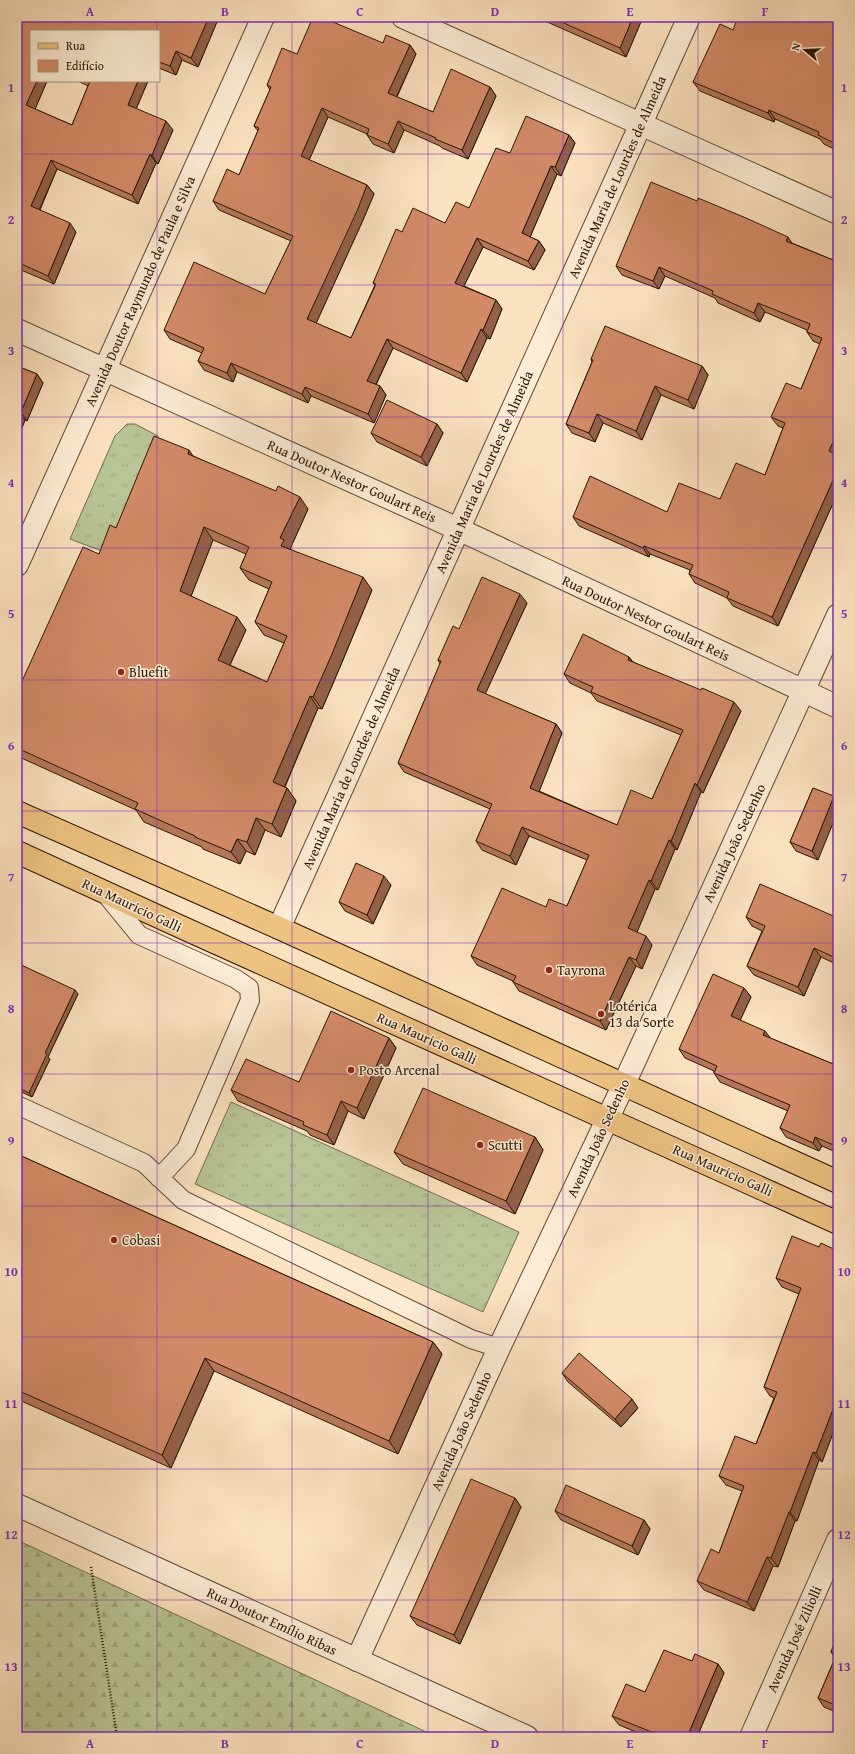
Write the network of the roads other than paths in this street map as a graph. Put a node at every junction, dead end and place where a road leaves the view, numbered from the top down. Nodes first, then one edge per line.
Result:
1 (264, 17) edge
2 (404, 17) edge
3 (689, 17) edge
4 (640, 125) junction
5 (838, 213) edge
6 (17, 330) edge
7 (104, 369) junction
8 (458, 529) junction
9 (17, 565) edge
10 (838, 615) edge
11 (803, 691) junction
12 (838, 707) edge
13 (17, 812) edge
14 (17, 852) edge
15 (103, 891) junction
16 (279, 928) junction
17 (624, 1084) junction
18 (17, 1105) edge
19 (607, 1118) junction
20 (159, 1178) junction
21 (838, 1182) edge
22 (838, 1222) edge
23 (499, 1348) junction
24 (17, 1505) edge
25 (838, 1540) edge
26 (357, 1660) junction
27 (527, 1737) edge
28 (751, 1737) edge

1 - 7 street, Avenida Doutor Raymundo de Paula e Silva
2 - 4 street
3 - 4 street, Avenida Maria de Lourdes de Almeida
4 - 5 street
4 - 8 street, Avenida Maria de Lourdes de Almeida
6 - 7 street, Rua Doutor Nestor Goulart Reis
7 - 8 street, Rua Doutor Nestor Goulart Reis
7 - 9 street, Avenida Doutor Raymundo de Paula e Silva
8 - 11 street, Rua Doutor Nestor Goulart Reis
8 - 16 street, Avenida Maria de Lourdes de Almeida
10 - 11 street, Avenida João Sedenho
11 - 12 street, Rua Doutor Nestor Goulart Reis
11 - 17 street, Avenida João Sedenho
13 - 16 main road
14 - 15 main road, Rua Mauricio Galli
15 - 19 main road, Rua Mauricio Galli
15 - 20 lane
16 - 17 main road
17 - 19 street, Avenida João Sedenho
17 - 21 main road
18 - 20 lane
19 - 22 main road, Rua Mauricio Galli
19 - 23 street, Avenida João Sedenho
20 - 23 lane
23 - 26 street, Avenida João Sedenho
24 - 26 street, Rua Doutor Emílio Ribas
25 - 28 street, Avenida José Ziliolli
26 - 27 street, Rua Doutor Emílio Ribas

